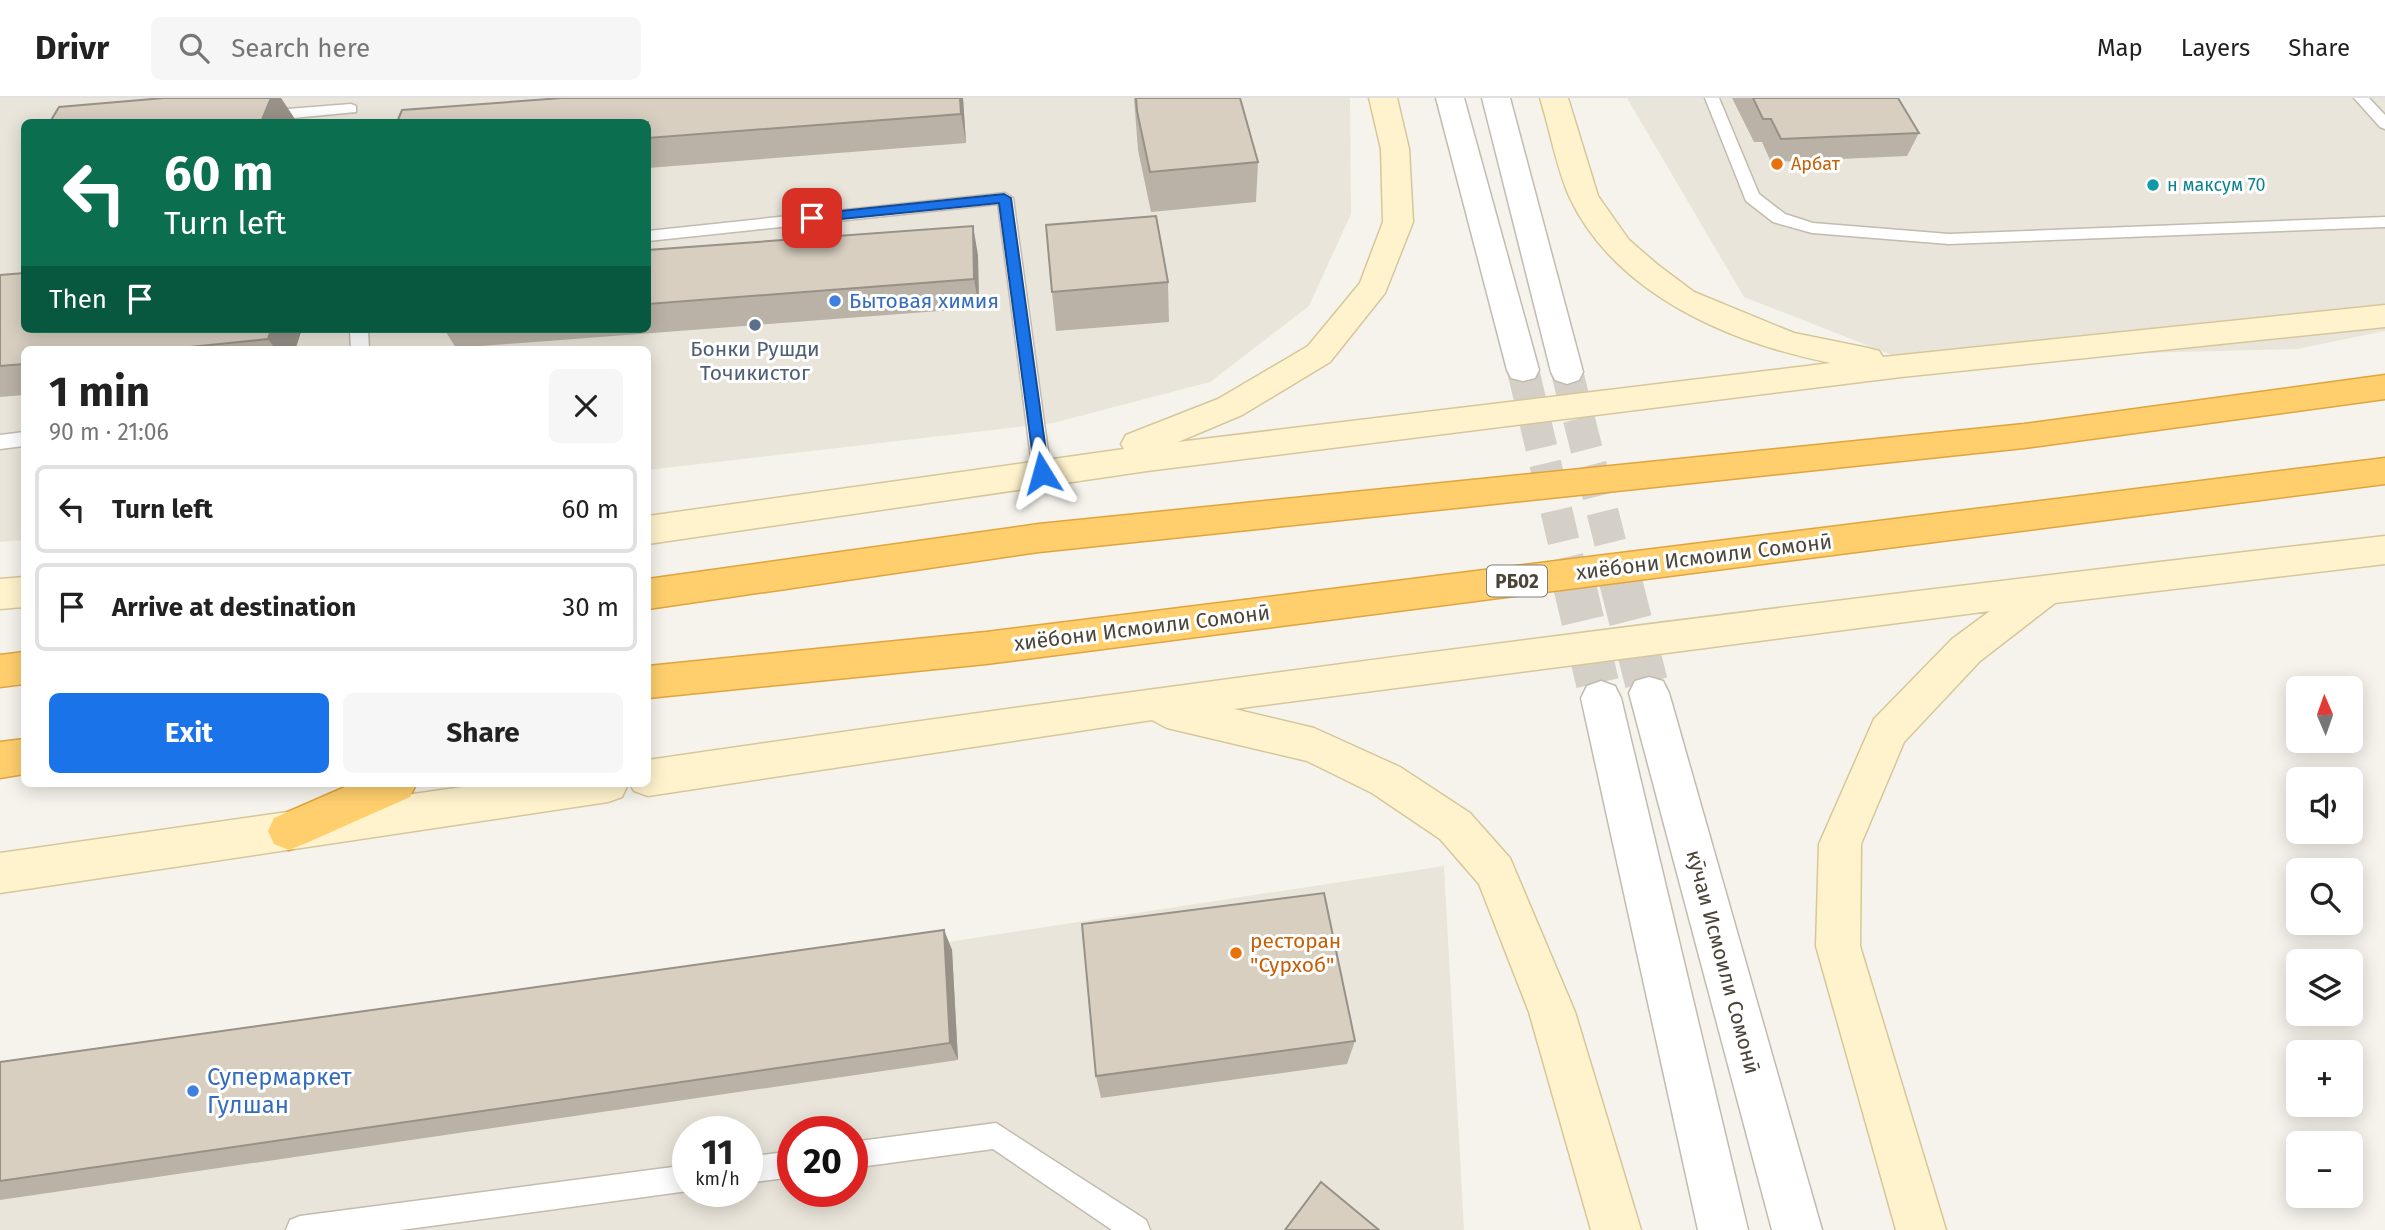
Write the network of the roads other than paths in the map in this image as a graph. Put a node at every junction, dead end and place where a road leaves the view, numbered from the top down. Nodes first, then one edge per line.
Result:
1 (1383, 98) edge
2 (1450, 98) edge
3 (1496, 98) edge
4 (1554, 98) edge
5 (1712, 98) edge
6 (2361, 98) edge
7 (351, 110) edge
8 (243, 117) edge
9 (2385, 124) edge
10 (2385, 222) edge
11 (651, 236) edge
12 (2385, 317) edge
13 (1900, 366) junction
14 (1523, 370) tunnel mouth
15 (1567, 372) tunnel mouth
16 (2385, 387) edge
17 (21, 439) edge
18 (0, 442) edge
19 (2385, 471) edge
20 (1042, 473) junction
21 (651, 530) edge
22 (2385, 550) edge
23 (2045, 590) junction
24 (21, 592) edge
25 (0, 594) edge
26 (651, 594) edge
27 (21, 668) edge
28 (0, 671) edge
29 (651, 682) edge
30 (1649, 693) tunnel mouth
31 (1601, 698) tunnel mouth
32 (1141, 705) junction
33 (21, 757) edge
34 (0, 760) edge
35 (651, 778) edge
36 (390, 787) edge
37 (588, 787) edge
38 (289, 831) junction
39 (0, 873) edge
40 (868, 1154) edge
41 (672, 1180) edge
42 (300, 1230) edge
43 (1136, 1230) edge
44 (1616, 1230) edge
45 (1723, 1230) edge
46 (1797, 1230) edge
47 (1921, 1230) edge

1 - 20 street
2 - 14 street
3 - 15 street
4 - 13 street
5 - 10 lane
6 - 9 lane
7 - 8 lane
11 - 20 lane
12 - 13 street
13 - 20 street
16 - 26 highway
17 - 18 lane
19 - 29 highway, хиёбони Исмоили Сомонӣ / РБ02
20 - 21 street
22 - 23 street
23 - 32 street
23 - 47 street
24 - 25 street
27 - 28 highway
30 - 46 street, кӯчаи Исмоили Сомонӣ
31 - 45 street
32 - 35 street
32 - 44 street
33 - 34 highway
36 - 38 highway
37 - 38 street
38 - 39 street
40 - 43 lane
41 - 42 lane

